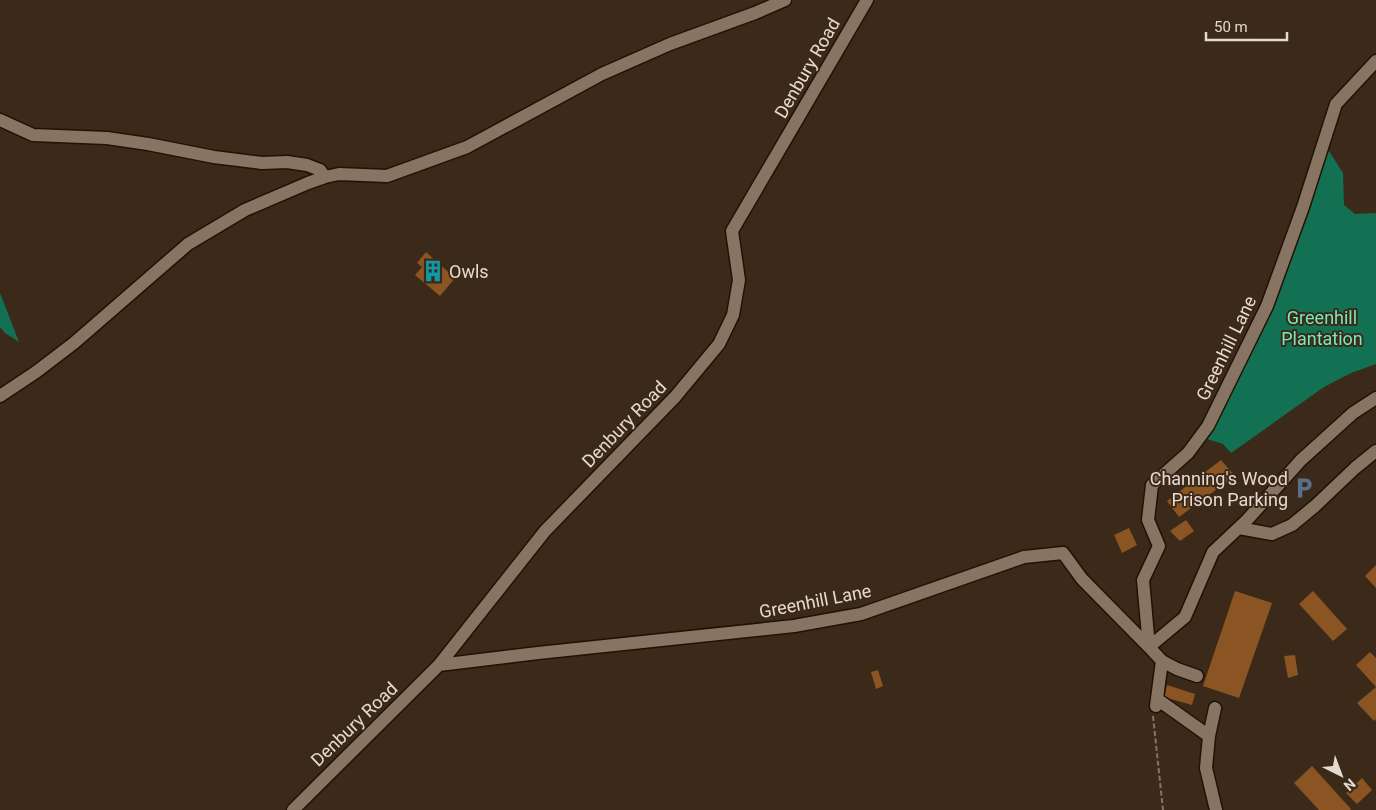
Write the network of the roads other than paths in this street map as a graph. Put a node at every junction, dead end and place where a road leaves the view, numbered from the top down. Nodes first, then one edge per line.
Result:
1 (785, 0) edge
2 (867, 0) edge
3 (1376, 61) edge
4 (0, 120) edge
5 (325, 177) junction
6 (0, 396) edge
7 (1376, 398) edge
8 (1376, 451) edge
9 (1238, 528) junction
10 (1149, 647) junction
11 (1162, 662) junction
12 (439, 666) junction
13 (1197, 676) dead end
14 (1215, 708) dead end
15 (1210, 736) junction
16 (293, 810) edge
17 (1216, 810) edge

1 - 5 street
2 - 12 street, Denbury Road
3 - 10 street, Greenhill Lane
4 - 5 street
5 - 6 street
7 - 9 street
8 - 9 street
9 - 10 street
10 - 11 street, Greenhill Lane
10 - 12 street, Greenhill Lane
11 - 13 street
11 - 15 street
12 - 16 street, Denbury Road
14 - 15 street
15 - 17 street

